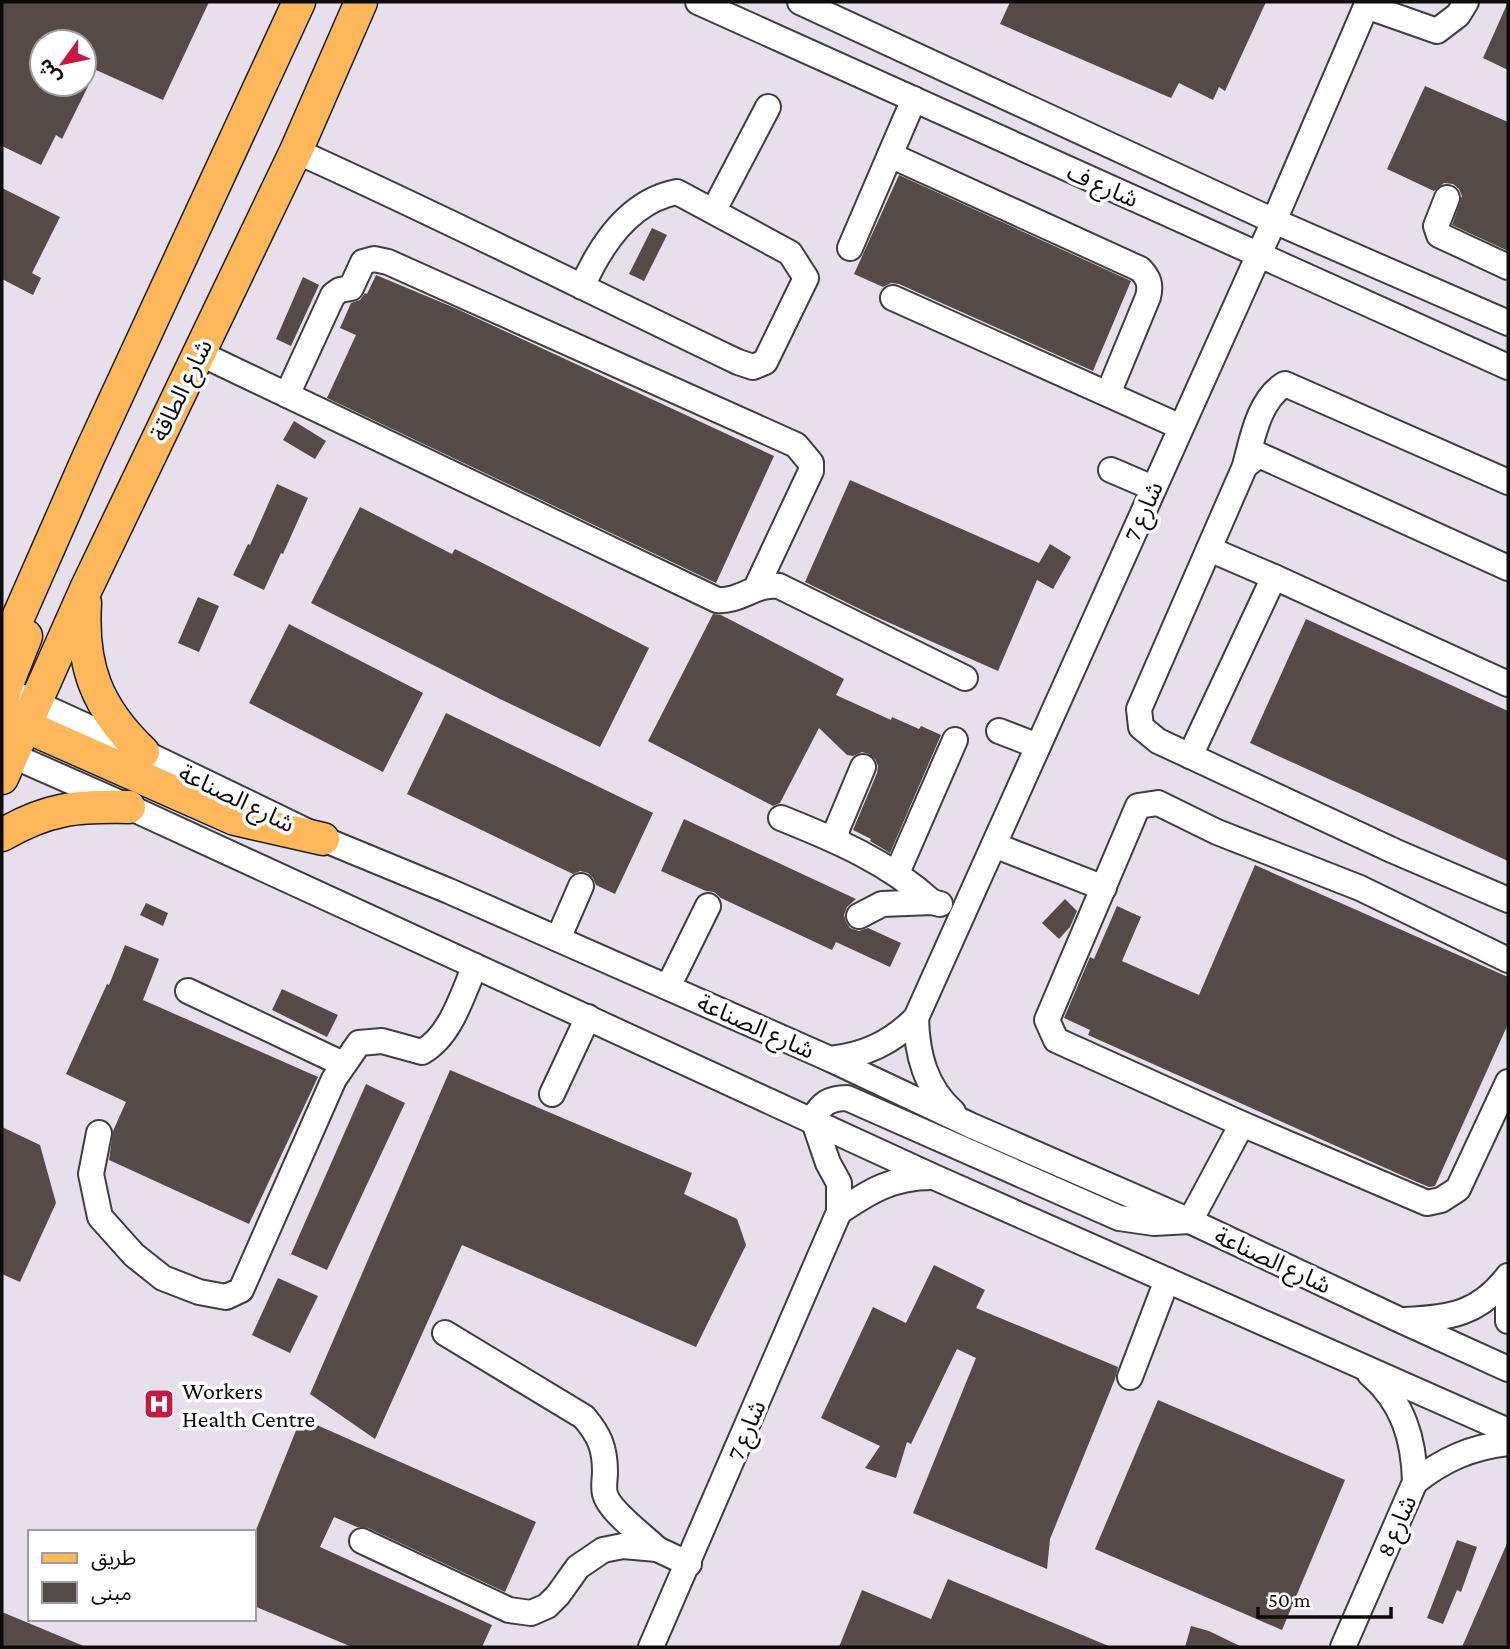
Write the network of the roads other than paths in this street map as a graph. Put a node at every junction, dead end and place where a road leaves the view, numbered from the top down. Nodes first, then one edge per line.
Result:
1 (299, 2) edge
2 (361, 2) edge
3 (698, 2) edge
4 (800, 2) edge
5 (1466, 2) edge
6 (1366, 4) edge
7 (914, 99) junction
8 (768, 107) dead end
9 (296, 151) junction
10 (890, 155) junction
11 (1447, 198) dead end
12 (714, 211) junction
13 (1274, 220) junction
14 (850, 248) dead end
15 (1258, 254) junction
16 (1508, 267) edge
17 (582, 287) junction
18 (893, 298) dead end
19 (1508, 323) edge
20 (199, 353) junction
21 (1508, 367) edge
22 (1108, 394) junction
23 (288, 395) junction
24 (1181, 427) junction
25 (89, 456) junction
26 (1245, 466) junction
27 (1111, 470) dead end
28 (1508, 482) edge
29 (1153, 488) junction
30 (1209, 549) junction
31 (45, 556) junction
32 (1508, 568) edge
33 (1274, 577) junction
34 (756, 588) junction
35 (86, 589) junction
36 (2, 596) edge
37 (2, 654) edge
38 (965, 678) dead end
39 (1508, 684) edge
40 (9, 725) edge
41 (999, 732) dead end
42 (955, 740) dead end
43 (1038, 746) junction
44 (143, 752) junction
45 (1190, 756) junction
46 (863, 767) dead end
47 (130, 807) junction
48 (781, 818) dead end
49 (2, 835) edge
50 (323, 839) junction
51 (837, 840) junction
52 (994, 845) junction
53 (898, 873) junction
54 (581, 886) dead end
55 (1104, 887) junction
56 (1508, 900) edge
57 (932, 902) junction
58 (708, 905) dead end
59 (963, 913) junction
60 (859, 916) dead end
61 (558, 939) junction
62 (1508, 960) edge
63 (475, 966) junction
64 (668, 987) junction
65 (188, 991) dead end
66 (589, 1017) junction
67 (916, 1018) junction
68 (830, 1059) junction
69 (343, 1064) junction
70 (1508, 1082) edge
71 (552, 1094) dead end
72 (813, 1119) junction
73 (1242, 1124) junction
74 (970, 1125) junction
75 (99, 1133) dead end
76 (934, 1177) junction
77 (839, 1212) junction
78 (1190, 1221) junction
79 (1508, 1276) edge
80 (1167, 1280) junction
81 (1508, 1286) edge
82 (1400, 1321) junction
83 (1508, 1321) edge
84 (444, 1333) dead end
85 (1361, 1366) junction
86 (1508, 1369) edge
87 (1130, 1377) dead end
88 (1508, 1431) edge
89 (1508, 1443) edge
90 (1415, 1482) junction
91 (362, 1541) dead end
92 (657, 1549) junction
93 (689, 1564) junction
94 (651, 1647) edge
95 (1343, 1647) edge

1 - 25 main road
2 - 9 main road, شارع الطاقة
3 - 7 street, شارع ف
4 - 13 street, شارع ف
5 - 6 street
6 - 13 street, شارع 7
7 - 10 street
7 - 15 street, شارع ف
8 - 12 street
9 - 17 street
9 - 20 main road, شارع الطاقة
10 - 14 street
10 - 22 street
11 - 16 street
12 - 17 street
12 - 17 street
13 - 15 street, شارع 7
13 - 19 street, شارع ف
15 - 21 street, شارع ف
15 - 24 street, شارع 7
18 - 22 street
20 - 23 street
20 - 35 main road, شارع الطاقة
22 - 24 street
23 - 34 street
23 - 34 street
24 - 29 street, شارع 7
25 - 31 main road
25 - 40 main road
26 - 28 street
26 - 30 street
26 - 32 street
27 - 29 street
29 - 43 street, شارع 7
30 - 33 street
30 - 45 street
31 - 36 main road
31 - 37 main road
33 - 39 street
33 - 45 street
34 - 38 street
35 - 40 main road, شارع الطاقة
35 - 44 main road
40 - 44 street, شارع الصناعة
40 - 47 street
40 - 50 main road
41 - 43 street
42 - 53 street
43 - 52 street, شارع 7
44 - 50 street, شارع الصناعة
45 - 56 street
46 - 51 street
47 - 49 main road
47 - 63 street
48 - 51 street
50 - 61 street, شارع الصناعة
51 - 53 street
52 - 55 street
52 - 59 street, شارع 7
53 - 57 street
54 - 61 street
55 - 62 street
55 - 73 street
57 - 59 street
57 - 60 street
58 - 64 street
59 - 67 street, شارع 7
61 - 64 street, شارع الصناعة
63 - 66 street
63 - 69 street
64 - 68 street, شارع الصناعة
65 - 69 street
66 - 71 street
66 - 72 street
67 - 68 street, شارع 7
67 - 74 street, شارع 7
68 - 74 street, شارع الصناعة
69 - 75 street
70 - 73 street
72 - 76 street
72 - 77 street, شارع 7
72 - 78 street
73 - 78 street
74 - 78 street, شارع الصناعة
76 - 77 street
76 - 80 street
77 - 93 street, شارع 7
78 - 82 street, شارع الصناعة
79 - 82 street
80 - 85 street
80 - 87 street
81 - 83 street
82 - 86 street, شارع الصناعة
84 - 92 street
85 - 88 street
85 - 90 street, شارع 8
89 - 90 street, شارع 8
90 - 95 street, شارع 8
91 - 92 street
92 - 93 street
93 - 94 street, شارع 7

